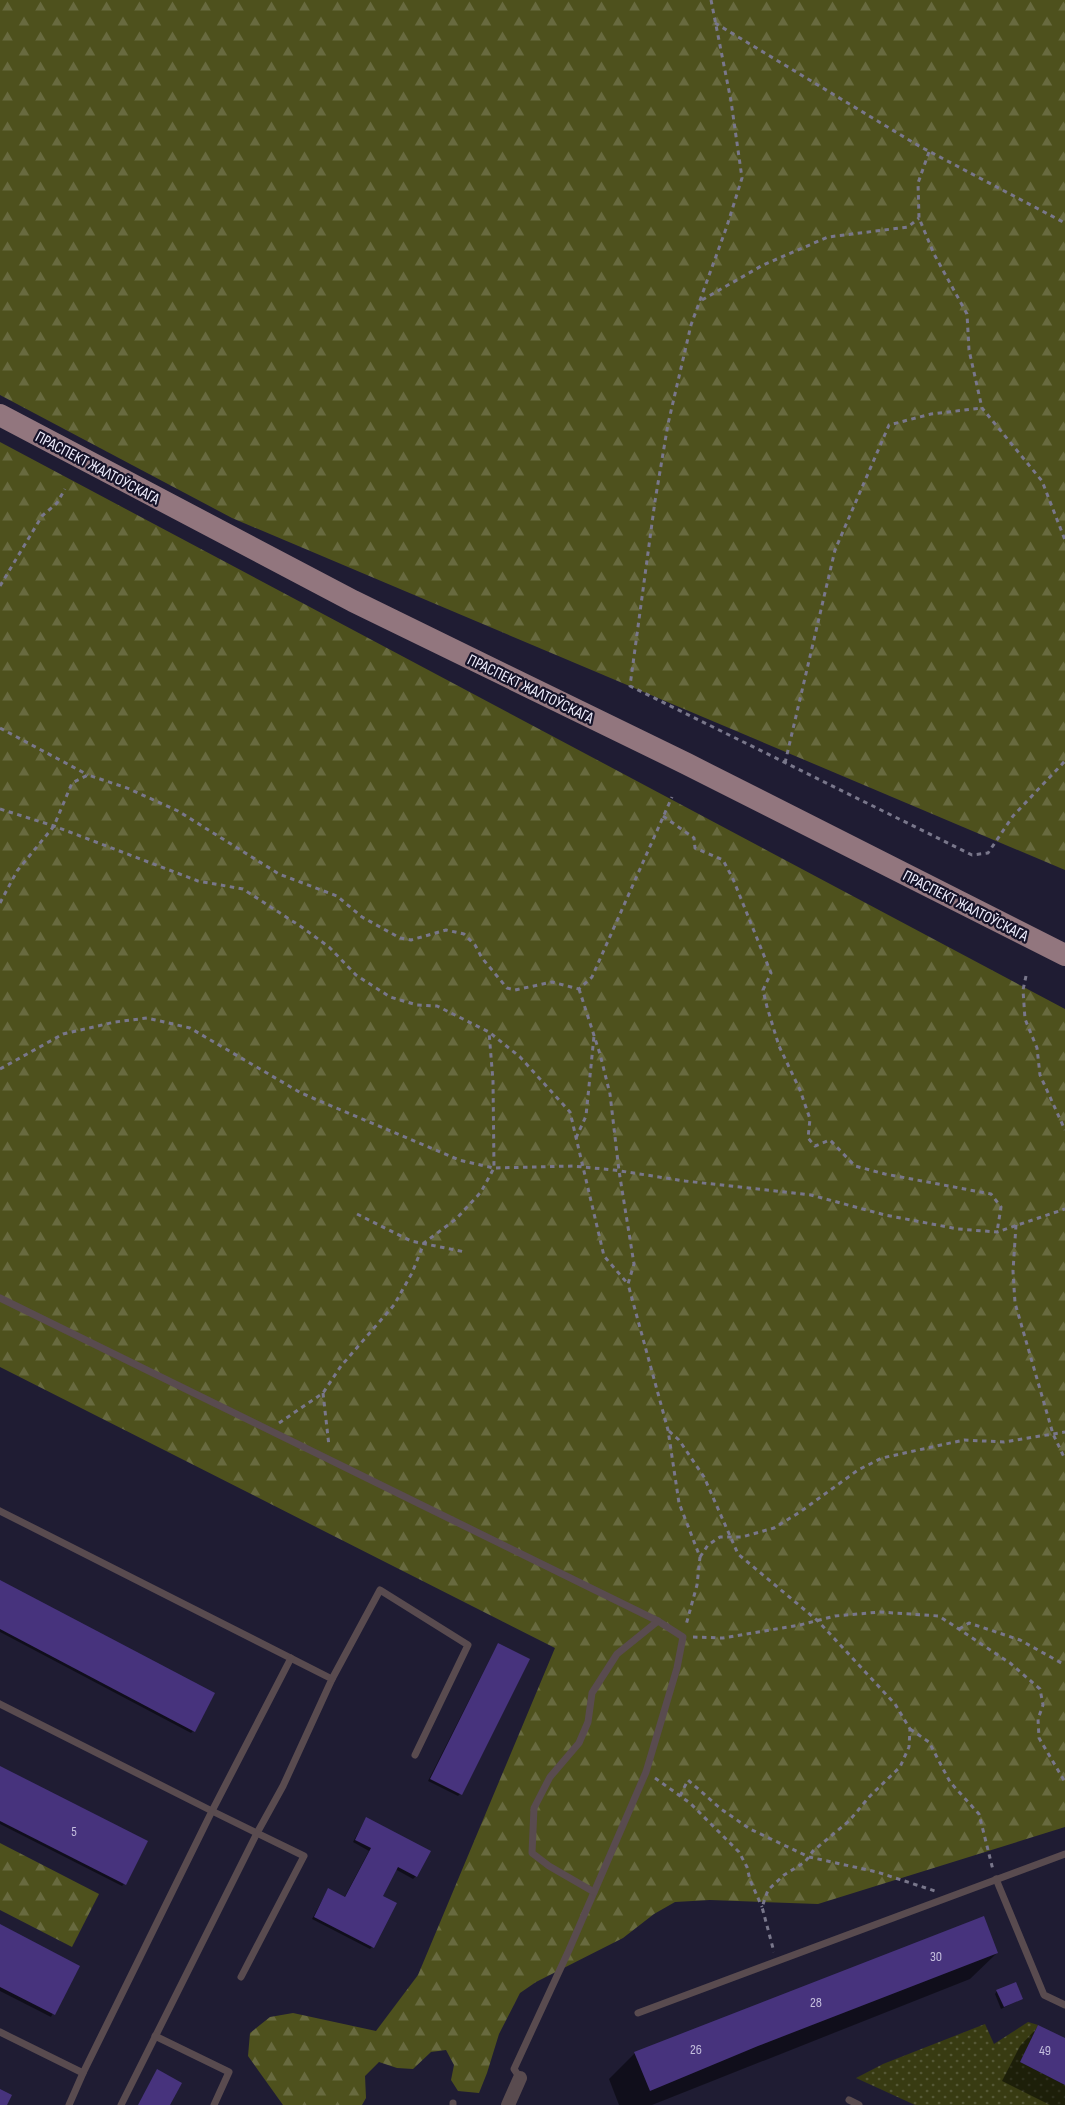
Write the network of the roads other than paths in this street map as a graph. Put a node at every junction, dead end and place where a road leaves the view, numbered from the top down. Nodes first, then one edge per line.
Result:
1 (0, 415) edge
2 (1065, 954) edge
3 (0, 1298) edge
4 (0, 1512) edge
5 (658, 1621) junction
6 (291, 1658) junction
7 (332, 1679) junction
8 (0, 1704) edge
9 (415, 1755) dead end
10 (212, 1811) junction
11 (257, 1833) junction
12 (1065, 1854) edge
13 (996, 1880) junction
14 (594, 1892) junction
15 (241, 1977) dead end
16 (1065, 2006) edge
17 (639, 2013) dead end
18 (0, 2032) edge
19 (155, 2036) junction
20 (82, 2073) junction
21 (520, 2078) joint
22 (849, 2100) dead end
23 (69, 2105) edge
24 (121, 2105) edge
25 (214, 2105) edge
26 (508, 2105) edge
27 (859, 2105) edge

1 - 2 main road, ПРАСПЕКТ ЖАЛТОЎСКАГА
3 - 5 lane
4 - 6 lane
5 - 14 lane
5 - 14 lane
6 - 7 lane
6 - 10 lane
7 - 9 lane
7 - 11 lane
8 - 10 lane
10 - 11 lane
10 - 20 lane
11 - 15 lane
11 - 19 lane
12 - 13 lane
13 - 16 lane
13 - 17 lane
14 - 21 lane
18 - 20 lane
19 - 24 lane
19 - 25 lane
20 - 23 lane
21 - 26 street
22 - 27 lane

